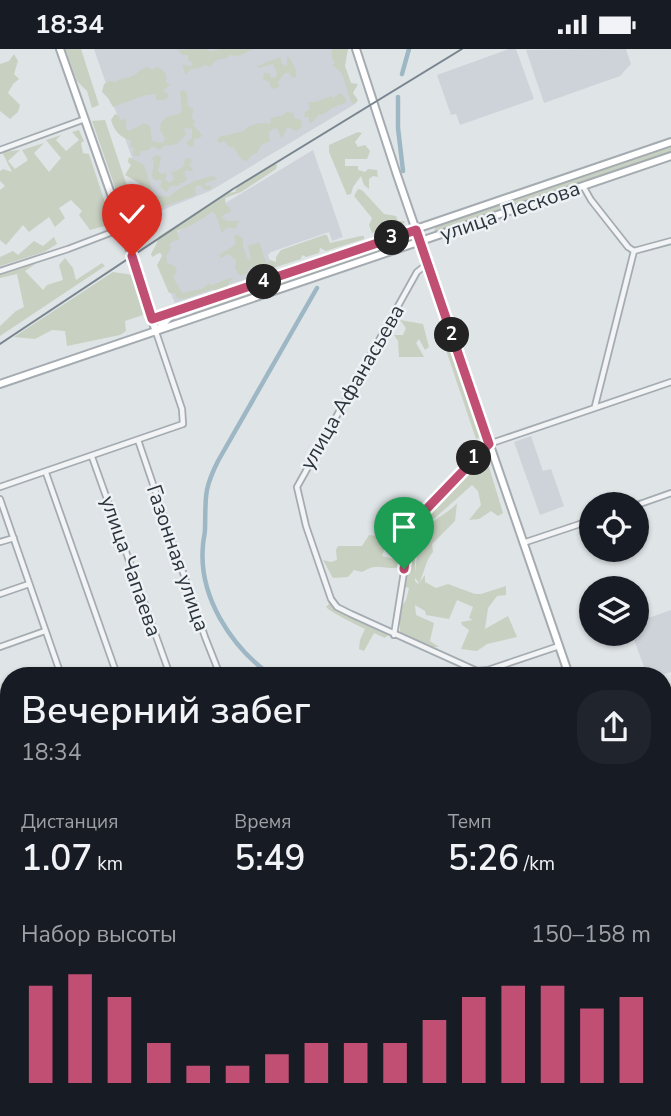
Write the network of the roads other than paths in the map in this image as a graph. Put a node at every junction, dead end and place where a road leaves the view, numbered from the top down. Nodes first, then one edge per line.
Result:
1 (60, 49) edge
2 (356, 49) edge
3 (86, 119) junction
4 (671, 142) edge
5 (0, 150) edge
6 (671, 156) edge
7 (583, 186) junction
8 (434, 223) junction
9 (123, 227) junction
10 (416, 230) junction
11 (438, 236) junction
12 (671, 241) edge
13 (420, 242) junction
14 (634, 251) junction
15 (428, 264) junction
16 (0, 271) edge
17 (174, 314) junction
18 (152, 319) junction
19 (180, 324) junction
20 (156, 332) junction
21 (671, 382) edge
22 (0, 384) edge
23 (596, 407) junction
24 (138, 440) junction
25 (489, 444) junction
26 (92, 457) junction
27 (46, 473) junction
28 (0, 488) edge
29 (671, 493) edge
30 (0, 499) edge
31 (649, 501) edge
32 (579, 524) edge
33 (14, 538) junction
34 (0, 542) edge
35 (523, 543) junction
36 (29, 583) junction
37 (0, 594) edge
38 (45, 631) junction
39 (394, 635) junction
40 (559, 646) junction
41 (0, 647) edge
42 (58, 667) edge
43 (114, 667) edge
44 (167, 667) edge
45 (217, 667) edge
46 (468, 667) edge
47 (497, 667) edge
48 (566, 667) edge

1 - 3 main road
2 - 10 main road
3 - 5 street
3 - 9 main road
4 - 8 main road, улица Лескова
6 - 7 main road, улица Лескова
7 - 11 main road, улица Лескова
7 - 14 street
8 - 10 main road, улица Лескова
8 - 11 main road
9 - 16 street
9 - 18 main road
10 - 13 main road
10 - 17 main road, улица Лескова
11 - 13 main road, улица Лескова
12 - 14 street
13 - 15 main road
13 - 19 main road, улица Лескова
14 - 23 street
15 - 25 main road
15 - 39 street, улица Афанасьева
17 - 18 main road
17 - 19 main road
17 - 20 main road, улица Лескова
18 - 20 main road
19 - 20 main road, улица Лескова
20 - 22 main road
20 - 24 street
21 - 23 street
23 - 25 street
24 - 26 street
24 - 45 street, Газонная улица
25 - 35 main road
25 - 39 street
26 - 27 street
26 - 44 street, улица Чапаева
27 - 28 street
27 - 43 street
29 - 31 street
30 - 33 street
32 - 35 street
33 - 34 street
33 - 36 street
35 - 40 main road
36 - 37 street
36 - 38 street
38 - 41 street
38 - 42 street
39 - 46 street, улица Афанасьева
40 - 47 street, улица Афанасьева
40 - 48 main road

